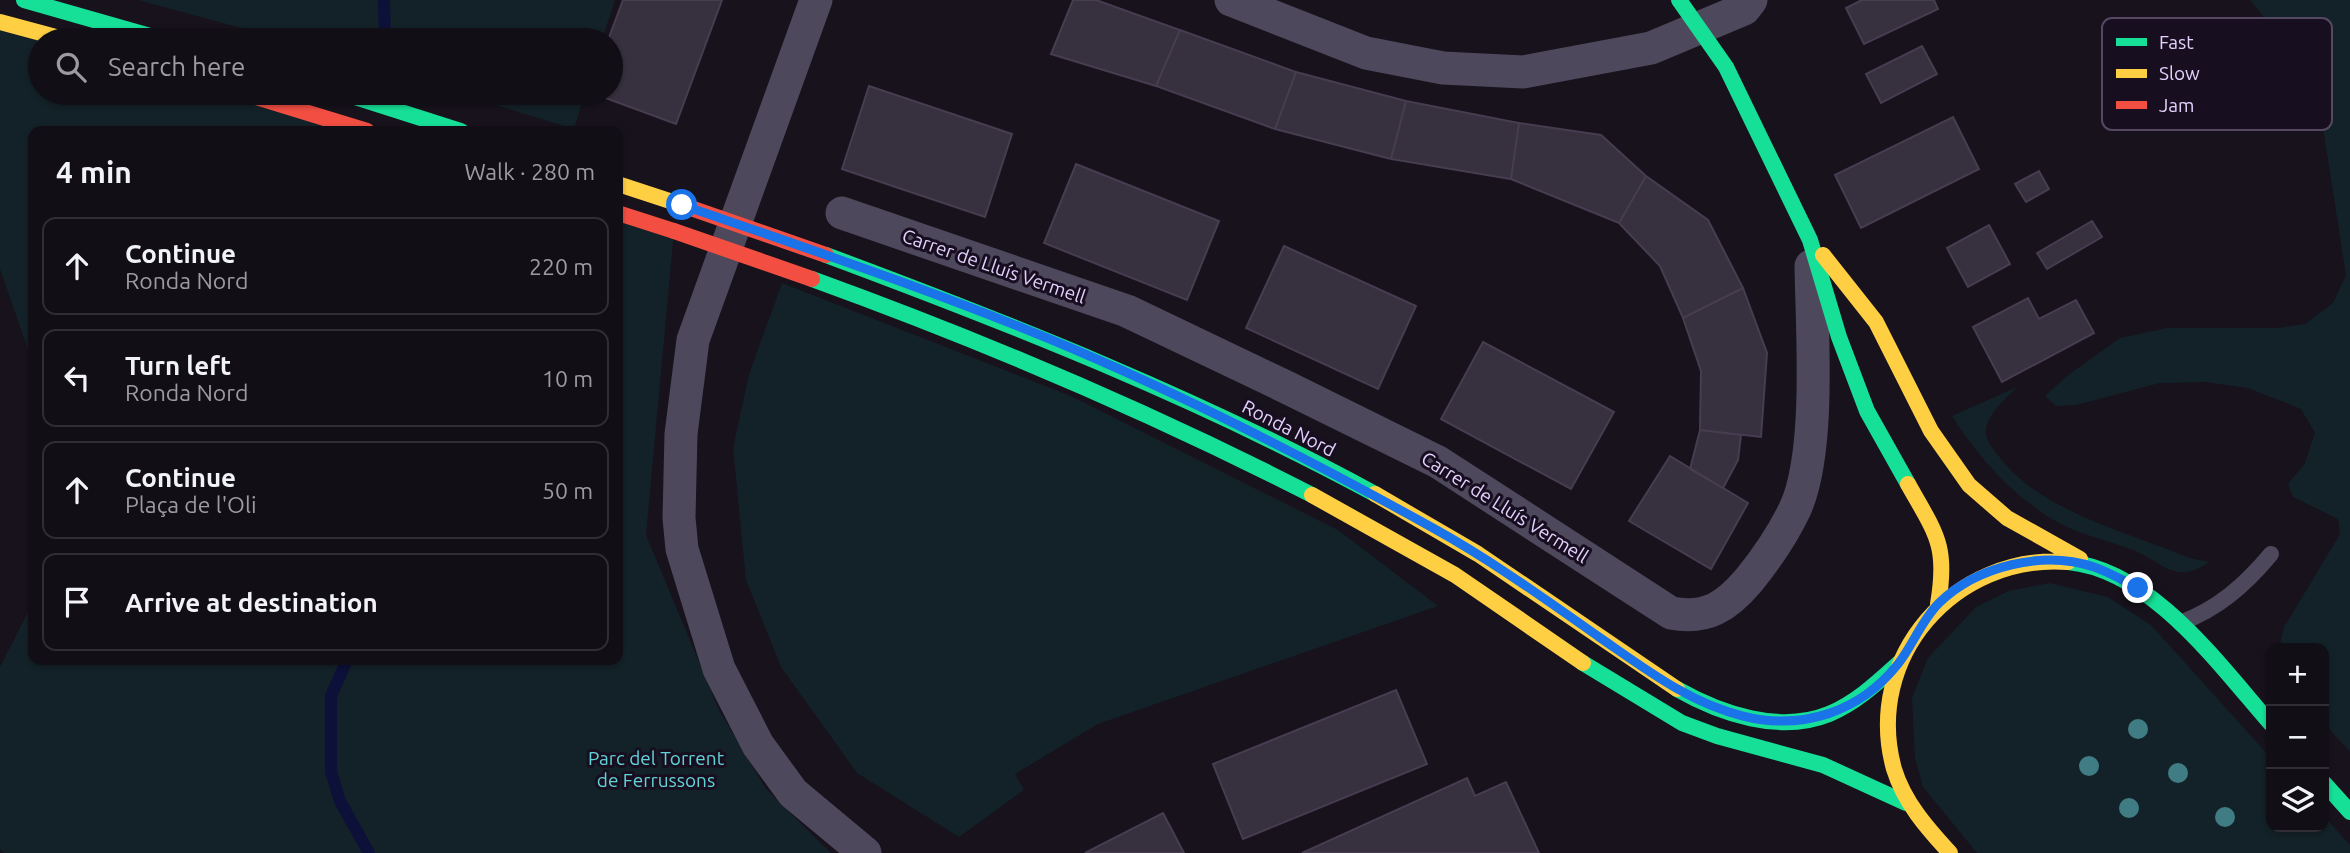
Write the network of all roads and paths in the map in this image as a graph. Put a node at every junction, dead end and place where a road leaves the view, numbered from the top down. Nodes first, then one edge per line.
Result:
1 (24, 0) edge
2 (816, 0) edge
3 (1231, 0) edge
4 (1679, 0) edge
5 (1751, 0) edge
6 (0, 22) edge
7 (122, 28) edge
8 (1699, 29) junction
9 (28, 30) edge
10 (282, 105) edge
11 (380, 105) edge
12 (349, 126) edge
13 (445, 126) edge
14 (623, 186) edge
15 (842, 213) dead end
16 (623, 215) edge
17 (1810, 240) junction
18 (2271, 554) dead end
19 (2095, 567) junction
20 (1938, 604) junction
21 (2180, 623) junction
22 (1899, 663) junction
23 (2266, 718) edge
24 (2329, 789) edge
25 (1906, 803) junction
26 (2350, 812) edge
27 (865, 853) edge
28 (1950, 853) edge

1 - 7 main road
2 - 27 street
3 - 8 street
4 - 8 main road
5 - 8 street
6 - 9 main road
8 - 17 main road
10 - 12 main road
11 - 13 main road
14 - 22 main road, Ronda Nord, bridge
15 - 17 street, Carrer de Lluís Vermell
16 - 25 main road, bridge
17 - 19 main road
17 - 20 main road
18 - 21 lane
19 - 20 main road
19 - 21 main road
20 - 22 main road
21 - 23 main road
22 - 25 main road
24 - 26 main road
25 - 28 main road

